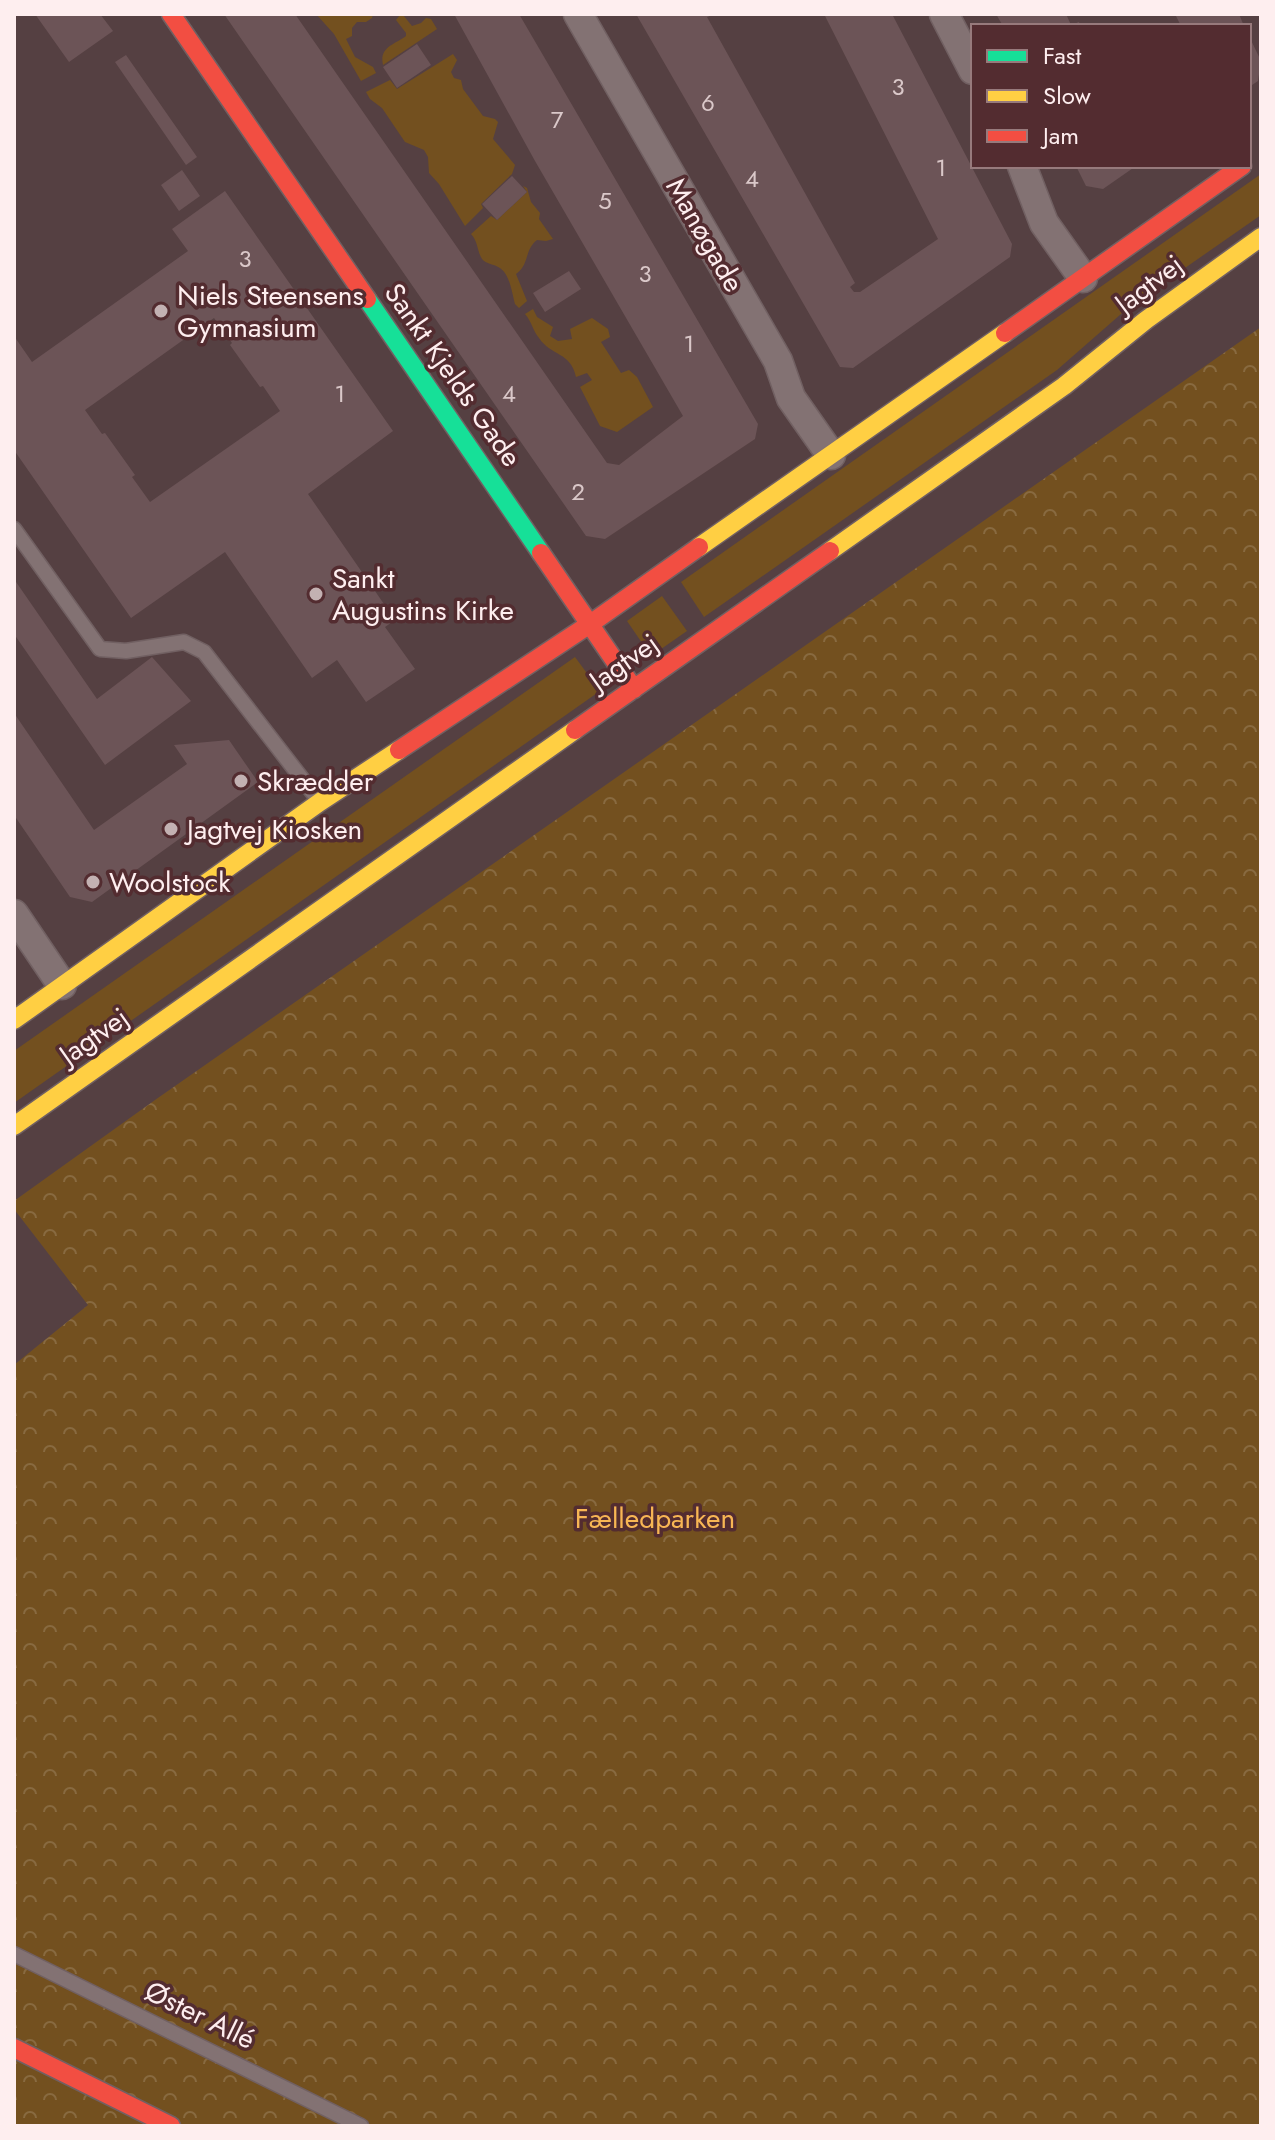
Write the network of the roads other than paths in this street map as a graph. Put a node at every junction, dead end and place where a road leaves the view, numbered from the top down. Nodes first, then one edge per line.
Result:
1 (171, 14) edge
2 (578, 14) edge
3 (944, 14) edge
4 (971, 66) edge
5 (1023, 168) edge
6 (1239, 168) edge
7 (1261, 237) edge
8 (1083, 278) junction
9 (831, 455) junction
10 (14, 529) edge
11 (590, 624) junction
12 (634, 689) junction
13 (320, 802) junction
14 (14, 914) edge
15 (62, 985) junction
16 (14, 1020) edge
17 (14, 1126) edge
18 (14, 1954) edge
19 (14, 2048) edge
20 (171, 2126) edge
21 (361, 2126) edge

1 - 11 street, Sankt Kjelds Gade
2 - 9 street, Manøgade
3 - 4 street
5 - 8 street
6 - 8 street, Jagtvej
7 - 12 street, Jagtvej
8 - 9 street, Jagtvej
9 - 11 street, Jagtvej
10 - 13 lane
11 - 12 street, Sankt Kjelds Gade
11 - 13 street, Jagtvej
12 - 17 street, Jagtvej
13 - 15 street, Jagtvej
14 - 15 street
15 - 16 street, Jagtvej
18 - 21 lane, Øster Allé
19 - 20 street

